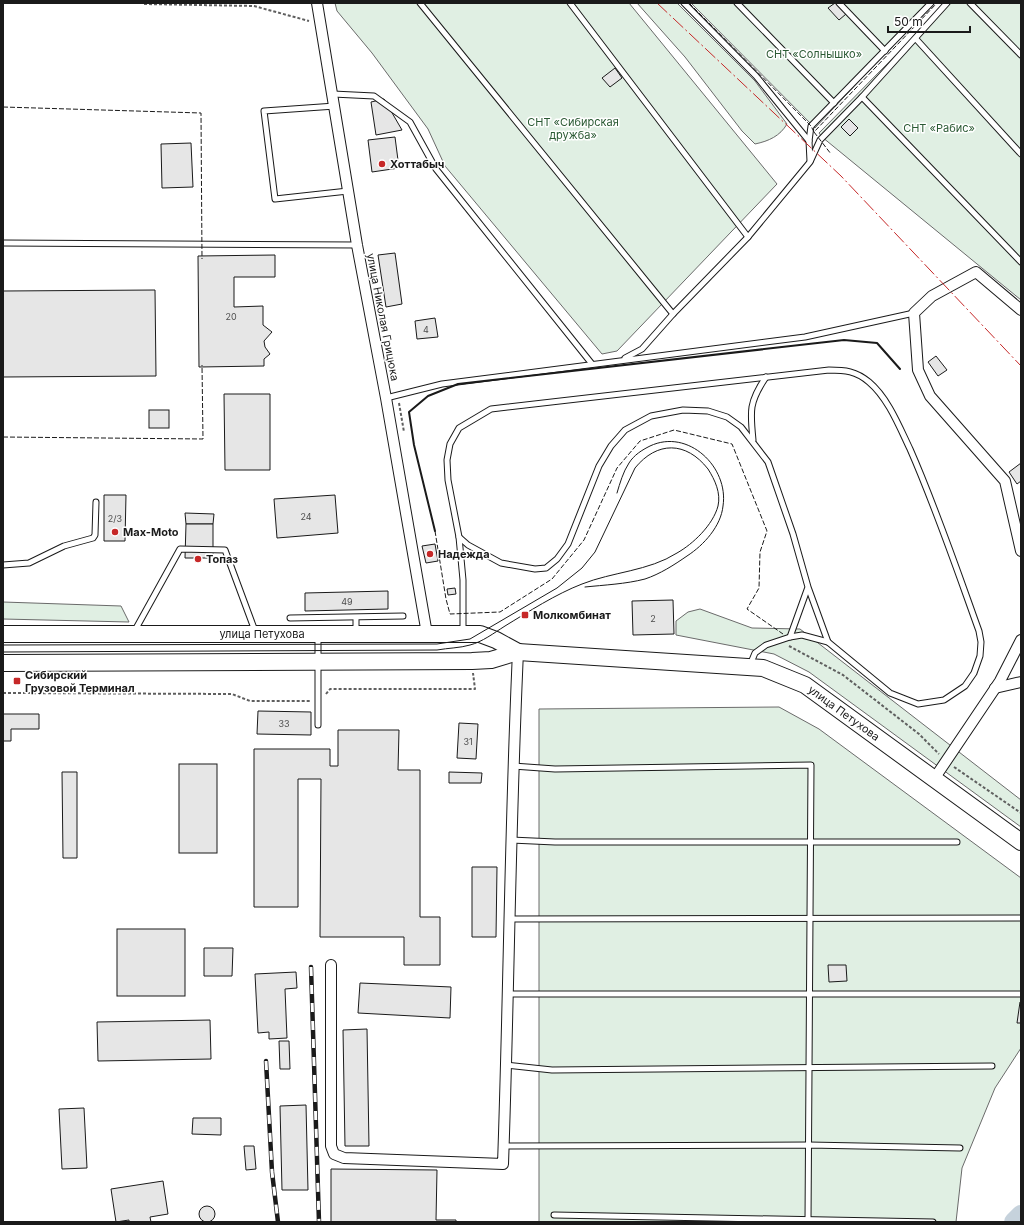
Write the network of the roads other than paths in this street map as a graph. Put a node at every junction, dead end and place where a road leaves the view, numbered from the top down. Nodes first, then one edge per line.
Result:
1 (317, 3) edge
2 (420, 3) edge
3 (570, 3) edge
4 (684, 3) edge
5 (738, 3) edge
6 (839, 3) edge
7 (931, 3) edge
8 (947, 3) edge
9 (970, 3) edge
10 (916, 39) junction
11 (885, 51) junction
12 (1021, 55) edge
13 (333, 94) junction
14 (862, 97) junction
15 (834, 103) junction
16 (335, 106) junction
17 (809, 141) junction
18 (1021, 154) edge
19 (810, 162) junction
20 (348, 191) junction
21 (748, 237) junction
22 (3, 243) edge
23 (357, 245) junction
24 (1021, 262) edge
25 (1021, 310) edge
26 (914, 313) junction
27 (673, 314) junction
28 (622, 360) junction
29 (592, 364) junction
30 (766, 377) junction
31 (386, 398) junction
32 (753, 441) junction
33 (96, 502) dead end
34 (459, 536) junction
35 (1021, 551) edge
36 (3, 565) edge
37 (808, 587) junction
38 (403, 616) dead end
39 (290, 618) dead end
40 (356, 618) junction
41 (3, 634) edge
42 (133, 634) junction
43 (256, 634) junction
44 (318, 634) junction
45 (356, 634) junction
46 (427, 634) junction
47 (463, 634) junction
48 (790, 637) junction
49 (1021, 640) edge
50 (828, 642) junction
51 (518, 652) junction
52 (3, 663) edge
53 (318, 663) junction
54 (749, 667) junction
55 (1021, 682) edge
56 (995, 688) junction
57 (318, 725) dead end
58 (512, 766) junction
59 (934, 779) junction
60 (511, 840) junction
61 (810, 842) junction
62 (957, 842) dead end
63 (1021, 842) edge
64 (1021, 918) edge
65 (510, 919) junction
66 (810, 919) junction
67 (331, 964) dead end
68 (810, 993) junction
69 (508, 994) junction
70 (1021, 994) edge
71 (506, 1065) junction
72 (992, 1066) dead end
73 (809, 1069) junction
74 (809, 1145) junction
75 (504, 1146) junction
76 (960, 1148) dead end
77 (554, 1215) dead end
78 (808, 1221) edge
79 (933, 1222) edge

1 - 13 street, улица Николая Грицюка
2 - 27 lane
3 - 21 lane
4 - 17 lane
5 - 15 lane
6 - 11 lane
7 - 11 lane
8 - 10 lane
9 - 12 lane
10 - 14 lane
10 - 18 lane
11 - 15 lane
13 - 16 street, улица Николая Грицюка
13 - 29 lane
14 - 19 lane
14 - 24 lane
15 - 17 lane
16 - 20 street, улица Николая Грицюка
16 - 20 lane
17 - 19 lane
19 - 21 lane
20 - 23 street, улица Николая Грицюка
21 - 27 lane
22 - 23 lane
23 - 31 street, улица Николая Грицюка
25 - 26 street
26 - 28 lane
26 - 35 street
27 - 28 lane
28 - 29 lane
29 - 31 lane
30 - 32 lane
30 - 34 lane
30 - 50 lane
31 - 46 street, улица Николая Грицюка
32 - 34 lane
32 - 37 lane
33 - 36 lane
34 - 47 lane
37 - 48 lane
37 - 50 lane
38 - 40 lane
39 - 40 lane
40 - 45 lane
41 - 42 highway, улица Петухова
42 - 43 highway, улица Петухова
42 - 43 lane
43 - 44 highway, улица Петухова
44 - 45 highway, улица Петухова
44 - 53 lane
45 - 46 highway, улица Петухова
46 - 47 highway, улица Петухова
47 - 51 highway, улица Петухова
48 - 50 lane
48 - 54 lane
49 - 56 street
51 - 53 highway, улица Петухова
51 - 54 highway, улица Петухова
51 - 58 street
52 - 53 highway, улица Петухова
53 - 57 lane
54 - 59 highway, улица Петухова
55 - 56 street
56 - 59 street
58 - 60 street
58 - 61 lane
59 - 63 highway, улица Петухова
60 - 61 lane
60 - 65 street
61 - 62 lane
61 - 66 lane
64 - 66 lane
65 - 66 lane
65 - 69 street
66 - 68 lane
67 - 75 street
68 - 69 lane
68 - 70 lane
68 - 73 lane
69 - 71 street
71 - 73 lane
71 - 75 street
72 - 73 lane
73 - 74 lane
74 - 75 lane
74 - 76 lane
74 - 78 lane
77 - 78 lane
78 - 79 lane

